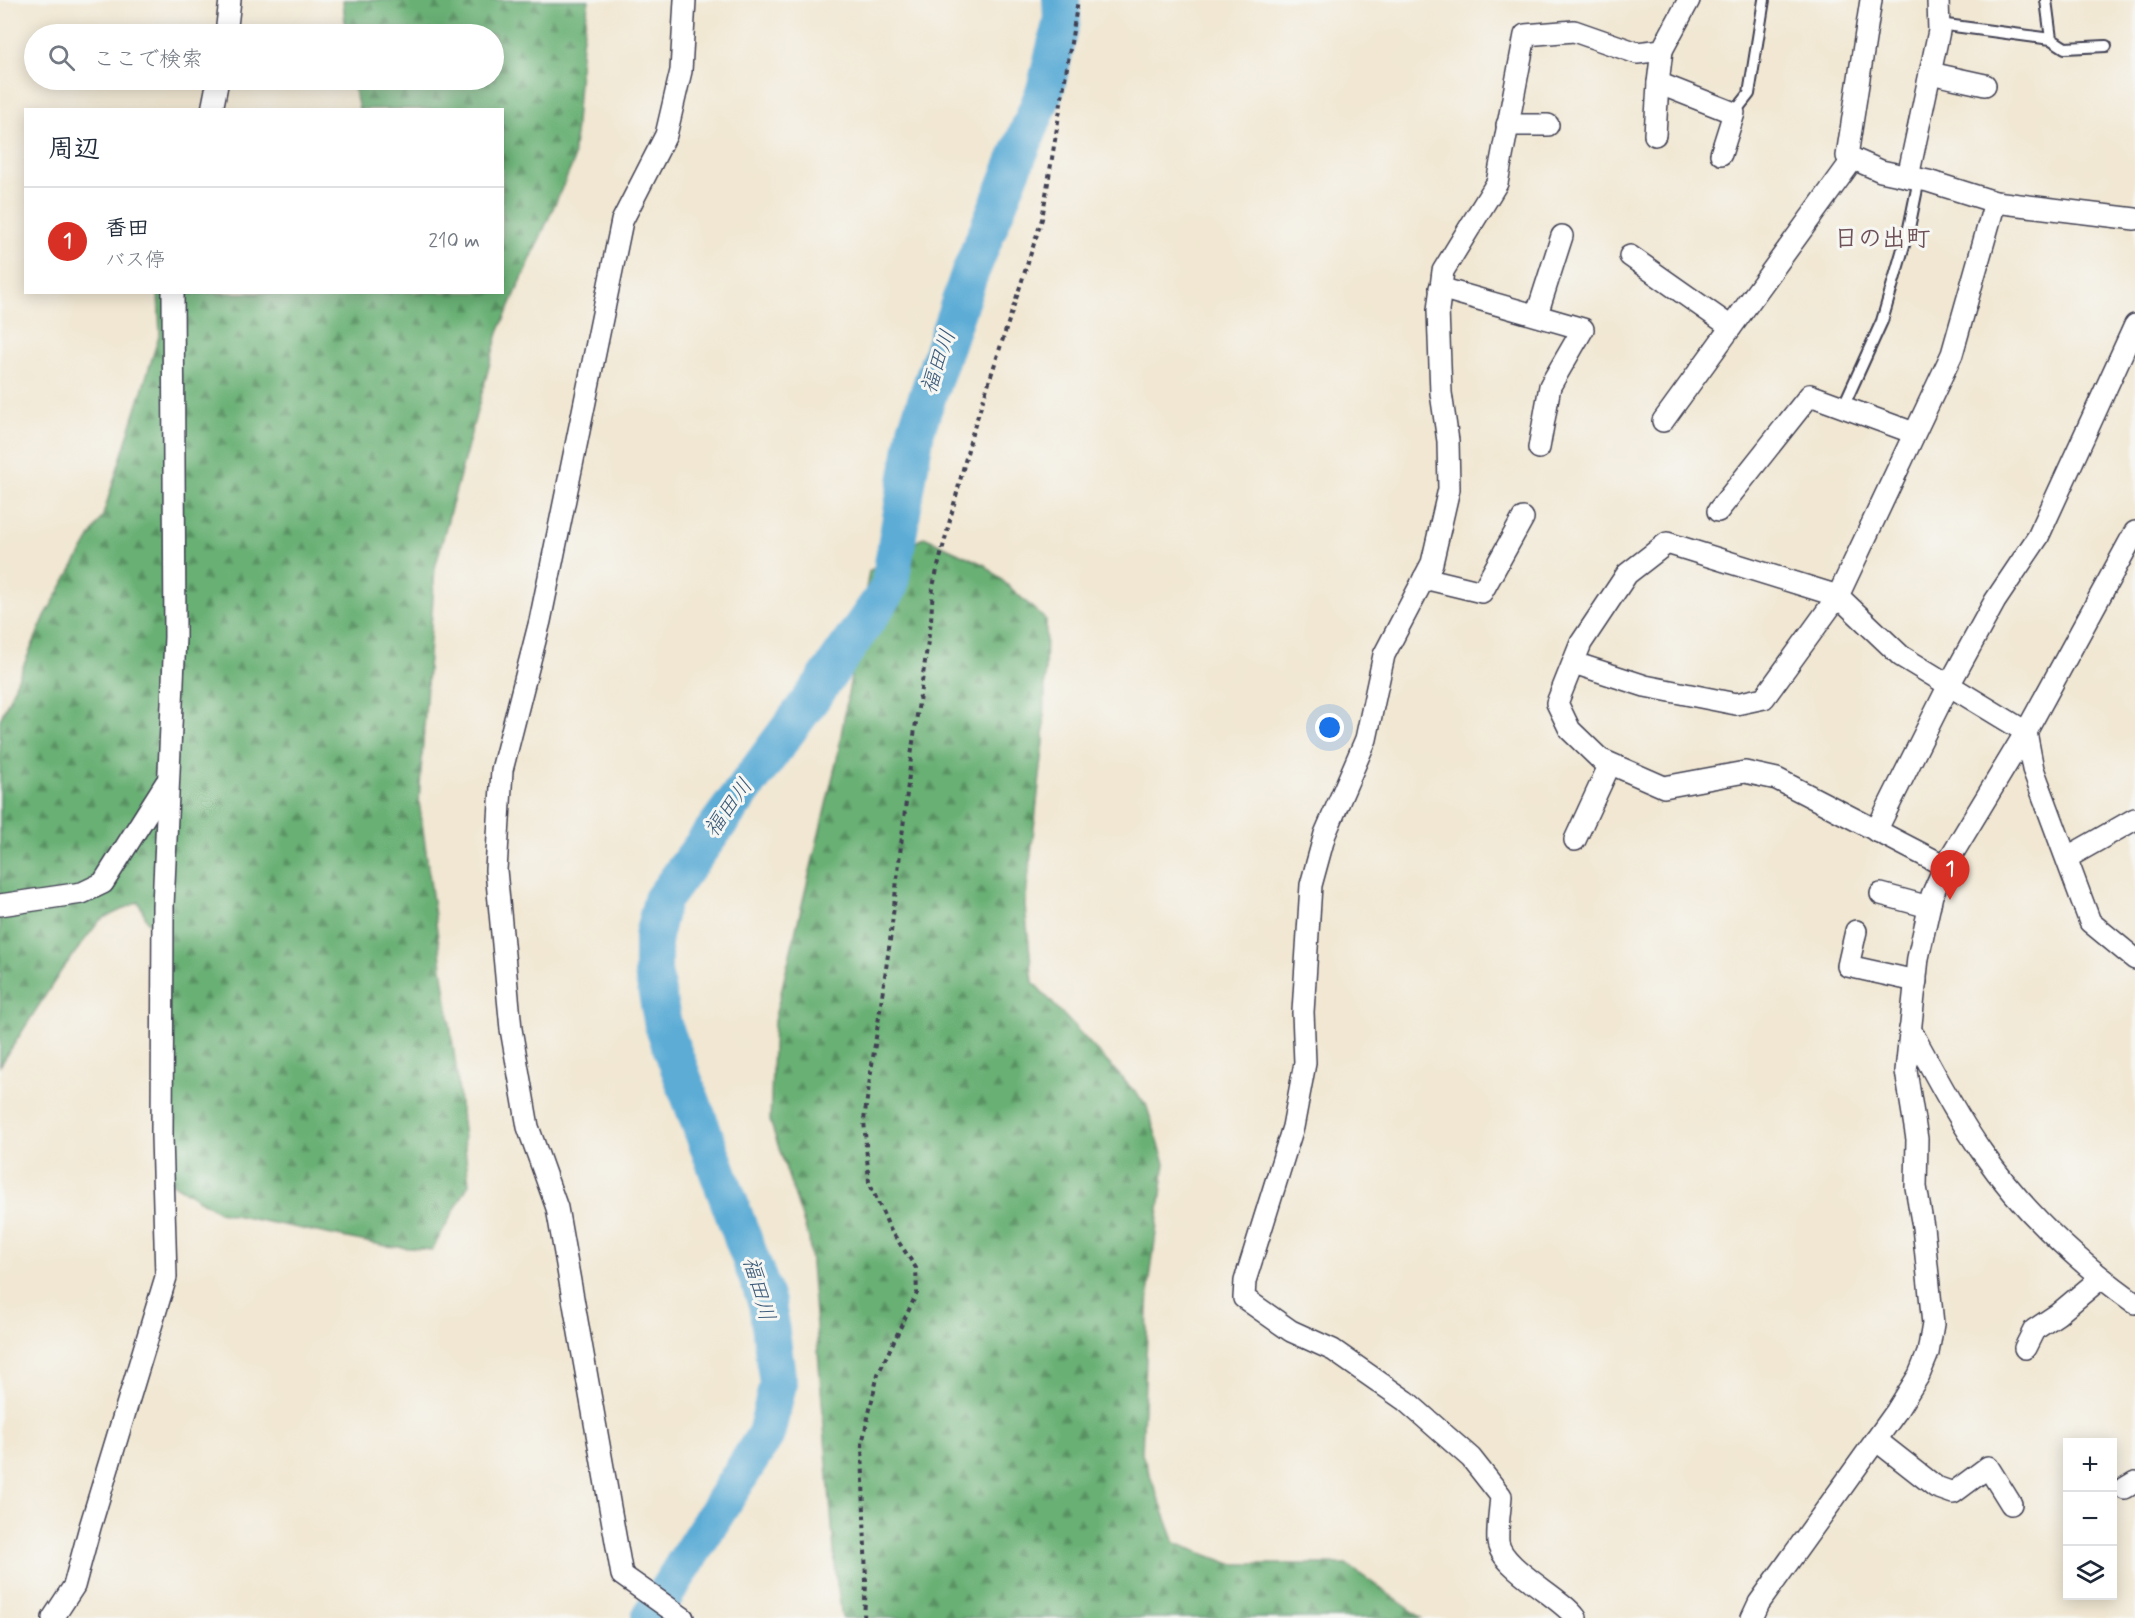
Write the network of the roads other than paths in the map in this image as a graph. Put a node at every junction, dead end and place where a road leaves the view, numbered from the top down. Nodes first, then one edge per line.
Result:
1 (230, 0) edge
2 (685, 0) edge
3 (1689, 0) edge
4 (1764, 0) edge
5 (1871, 0) edge
6 (1938, 0) edge
7 (2046, 0) edge
8 (227, 24) edge
9 (1938, 24) junction
10 (2051, 39) junction
11 (2106, 46) dead end
12 (1662, 50) junction
13 (1930, 73) junction
14 (1658, 83) junction
15 (1985, 85) dead end
16 (216, 90) edge
17 (212, 108) edge
18 (1734, 113) junction
19 (1507, 125) junction
20 (1548, 125) dead end
21 (1655, 135) dead end
22 (1721, 154) dead end
23 (1853, 159) junction
24 (1913, 178) junction
25 (1995, 202) junction
26 (2135, 219) edge
27 (1562, 236) dead end
28 (1630, 256) dead end
29 (1440, 288) junction
30 (173, 294) edge
31 (1537, 314) junction
32 (2135, 325) edge
33 (1731, 327) junction
34 (1843, 407) junction
35 (1663, 421) dead end
36 (1914, 434) junction
37 (1539, 448) dead end
38 (1718, 511) dead end
39 (1523, 519) dead end
40 (2135, 532) edge
41 (1424, 578) junction
42 (1838, 596) junction
43 (1574, 663) junction
44 (1949, 685) junction
45 (2026, 732) junction
46 (1610, 764) junction
47 (168, 781) junction
48 (2135, 819) edge
49 (1876, 831) junction
50 (1575, 840) dead end
51 (2068, 857) junction
52 (1945, 866) junction
53 (1881, 894) dead end
54 (0, 905) edge
55 (1929, 908) junction
56 (1856, 931) dead end
57 (2135, 959) edge
58 (1916, 981) junction
59 (1910, 1029) junction
60 (2101, 1278) junction
61 (2135, 1303) edge
62 (2025, 1348) dead end
63 (1876, 1440) junction
64 (2011, 1504) dead end
65 (679, 1615) edge
66 (53, 1618) edge
67 (1576, 1618) edge
68 (1752, 1618) edge

1 - 8 street
2 - 65 street
3 - 12 street
4 - 18 lane
5 - 23 street
6 - 9 street
7 - 10 lane
9 - 10 lane
9 - 13 street
10 - 11 lane
12 - 14 street
12 - 19 street
13 - 15 street
13 - 24 street
14 - 18 street
14 - 21 street
16 - 17 street
18 - 22 street
19 - 20 street
19 - 29 street
23 - 24 street
23 - 33 street
24 - 25 street
24 - 34 lane
25 - 26 street
25 - 36 street
27 - 31 street
28 - 33 street
29 - 31 street
29 - 41 street
30 - 47 street
31 - 37 street
32 - 44 street
33 - 35 street
34 - 36 street
34 - 38 street
36 - 42 street
39 - 41 street
40 - 45 street
41 - 67 street
42 - 43 street
42 - 43 street
42 - 44 street
43 - 46 street
44 - 45 street
44 - 49 street
45 - 51 street
45 - 52 street
46 - 49 street
46 - 50 street
47 - 54 street
47 - 66 street
48 - 51 street
49 - 52 street
51 - 57 street
52 - 55 street
53 - 55 street
55 - 58 street
56 - 58 street
58 - 59 street
59 - 60 street
59 - 63 street
60 - 61 street
60 - 62 street
63 - 64 street
63 - 68 street

